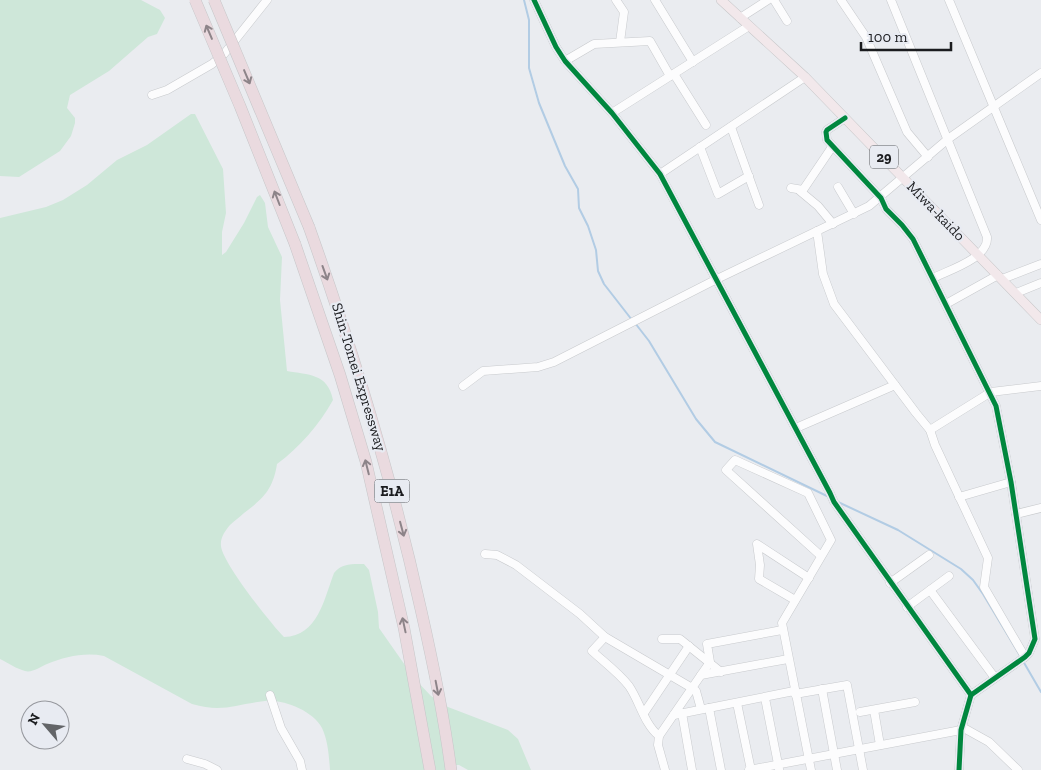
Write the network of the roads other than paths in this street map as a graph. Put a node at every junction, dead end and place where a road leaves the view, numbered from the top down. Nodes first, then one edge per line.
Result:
1 (195, 0) edge
2 (214, 0) edge
3 (267, 0) edge
4 (534, 0) edge
5 (616, 0) edge
6 (655, 0) edge
7 (721, 0) edge
8 (768, 0) edge
9 (774, 0) edge
10 (841, 0) edge
11 (891, 0) edge
12 (949, 0) edge
13 (740, 18) junction
14 (787, 21) dead end
15 (749, 26) junction
16 (620, 42) junction
17 (565, 60) junction
18 (693, 62) junction
19 (1041, 73) edge
20 (672, 75) junction
21 (805, 77) junction
22 (152, 95) dead end
23 (993, 107) junction
24 (612, 113) junction
25 (845, 118) junction
26 (706, 125) dead end
27 (731, 127) junction
28 (948, 139) junction
29 (700, 147) junction
30 (832, 147) junction
31 (928, 157) junction
32 (660, 174) junction
33 (749, 176) junction
34 (904, 178) junction
35 (838, 187) dead end
36 (791, 188) dead end
37 (800, 191) junction
38 (881, 198) junction
39 (759, 205) dead end
40 (854, 214) junction
41 (1041, 220) edge
42 (833, 224) junction
43 (817, 232) junction
44 (979, 256) junction
45 (1041, 264) edge
46 (1000, 277) junction
47 (933, 278) junction
48 (717, 279) junction
49 (1041, 283) edge
50 (1016, 293) junction
51 (946, 304) junction
52 (1041, 320) edge
53 (894, 384) junction
54 (463, 386) dead end
55 (1041, 386) edge
56 (991, 392) junction
57 (796, 428) junction
58 (930, 430) junction
59 (1011, 482) junction
60 (959, 497) junction
61 (1041, 508) edge
62 (1016, 514) junction
63 (485, 554) dead end
64 (929, 555) dead end
65 (821, 556) junction
66 (949, 576) dead end
67 (809, 578) junction
68 (890, 583) junction
69 (930, 590) junction
70 (796, 600) junction
71 (907, 607) junction
72 (1034, 629) junction
73 (782, 630) junction
74 (605, 637) junction
75 (1041, 637) edge
76 (662, 639) dead end
77 (689, 646) junction
78 (1025, 657) junction
79 (788, 659) junction
80 (710, 662) junction
81 (721, 672) junction
82 (669, 675) junction
83 (701, 675) junction
84 (995, 678) junction
85 (692, 688) junction
86 (822, 689) junction
87 (795, 692) junction
88 (270, 694) dead end
89 (971, 695) junction
90 (765, 698) junction
91 (915, 702) dead end
92 (737, 703) junction
93 (705, 709) junction
94 (874, 710) junction
95 (860, 712) dead end
96 (644, 713) junction
97 (678, 714) junction
98 (962, 728) junction
99 (658, 736) junction
100 (880, 745) junction
101 (860, 749) junction
102 (834, 753) junction
103 (808, 758) junction
104 (187, 759) dead end
105 (429, 764) edge
106 (450, 766) edge
107 (779, 767) edge
108 (217, 770) edge
109 (302, 770) edge
110 (665, 770) edge
111 (692, 770) edge
112 (721, 770) edge
113 (750, 770) edge
114 (810, 770) edge
115 (837, 770) edge
116 (863, 770) edge
117 (959, 770) edge
118 (1018, 770) edge

105 -> 1 highway, Shin-Tomei Expressway / E1A, bridge
2 -> 106 highway, Shin-Tomei Expressway / E1A, bridge
3 - 22 street
4 - 17 street
5 - 16 street
6 - 18 street
7 - 13 main road, Miwa-kaido / 29
8 - 13 street
9 - 14 street
10 - 31 street
11 - 28 street
12 - 23 street
13 - 15 main road, Miwa-kaido / 29
15 - 18 street
15 - 21 main road, Miwa-kaido / 29
16 - 17 street
16 - 20 street
17 - 24 street
18 - 20 street
19 - 23 street
20 - 24 street
20 - 26 street
21 - 25 main road, Miwa-kaido / 29
21 - 27 street
23 - 28 street
23 - 41 street
24 - 32 street
25 - 30 street
25 - 34 main road, Miwa-kaido / 29
27 - 29 street
27 - 33 street
28 - 31 street
28 - 44 street
29 - 32 street
29 - 33 street
30 - 37 street
30 - 38 street
31 - 34 street
32 - 48 street
33 - 39 street
34 - 38 street
34 - 44 main road, Miwa-kaido / 29
35 - 40 street
36 - 37 street
37 - 42 street
38 - 40 street
38 - 47 street
40 - 42 street
42 - 43 street
43 - 48 street
43 - 53 street
44 - 46 main road, Miwa-kaido / 29
44 - 47 street
45 - 46 street
46 - 50 main road, Miwa-kaido / 29
46 - 51 street
47 - 51 street
48 - 54 street
48 - 57 street
49 - 50 street
50 - 52 main road, Miwa-kaido / 29
51 - 56 street
53 - 57 street
53 - 58 street
55 - 56 street
56 - 58 street
56 - 59 street
57 - 68 street
58 - 60 street
59 - 60 street
59 - 62 street
60 - 78 street
61 - 62 street
62 - 72 street
63 - 74 street
64 - 68 street
65 - 65 street
65 - 67 street
66 - 69 street
67 - 70 street
67 - 70 street
68 - 71 street
69 - 71 street
69 - 84 street
70 - 73 street
71 - 89 street
72 - 75 street
72 - 78 street
73 - 79 street
73 - 80 street
74 - 82 street
74 - 96 street
76 - 77 street
77 - 80 street
77 - 82 street
78 - 84 street
79 - 81 street
79 - 87 street
80 - 81 street
80 - 83 street
81 - 83 street
82 - 85 street
82 - 96 street
83 - 85 street
84 - 89 street
85 - 93 street
85 - 97 street
86 - 87 street
86 - 101 street
86 - 102 street
87 - 90 street
87 - 103 street
88 - 109 street
89 - 98 street
90 - 92 street
90 - 107 street
91 - 94 street
92 - 93 street
92 - 113 street
93 - 97 street
93 - 112 street
94 - 95 street
94 - 100 street
96 - 99 street
97 - 99 street
97 - 111 street
98 - 100 street
98 - 117 street
98 - 118 street
99 - 110 street
100 - 101 street
101 - 102 street
101 - 116 street
102 - 103 street
102 - 115 street
103 - 107 street
103 - 114 street
104 - 108 street
107 - 113 street

